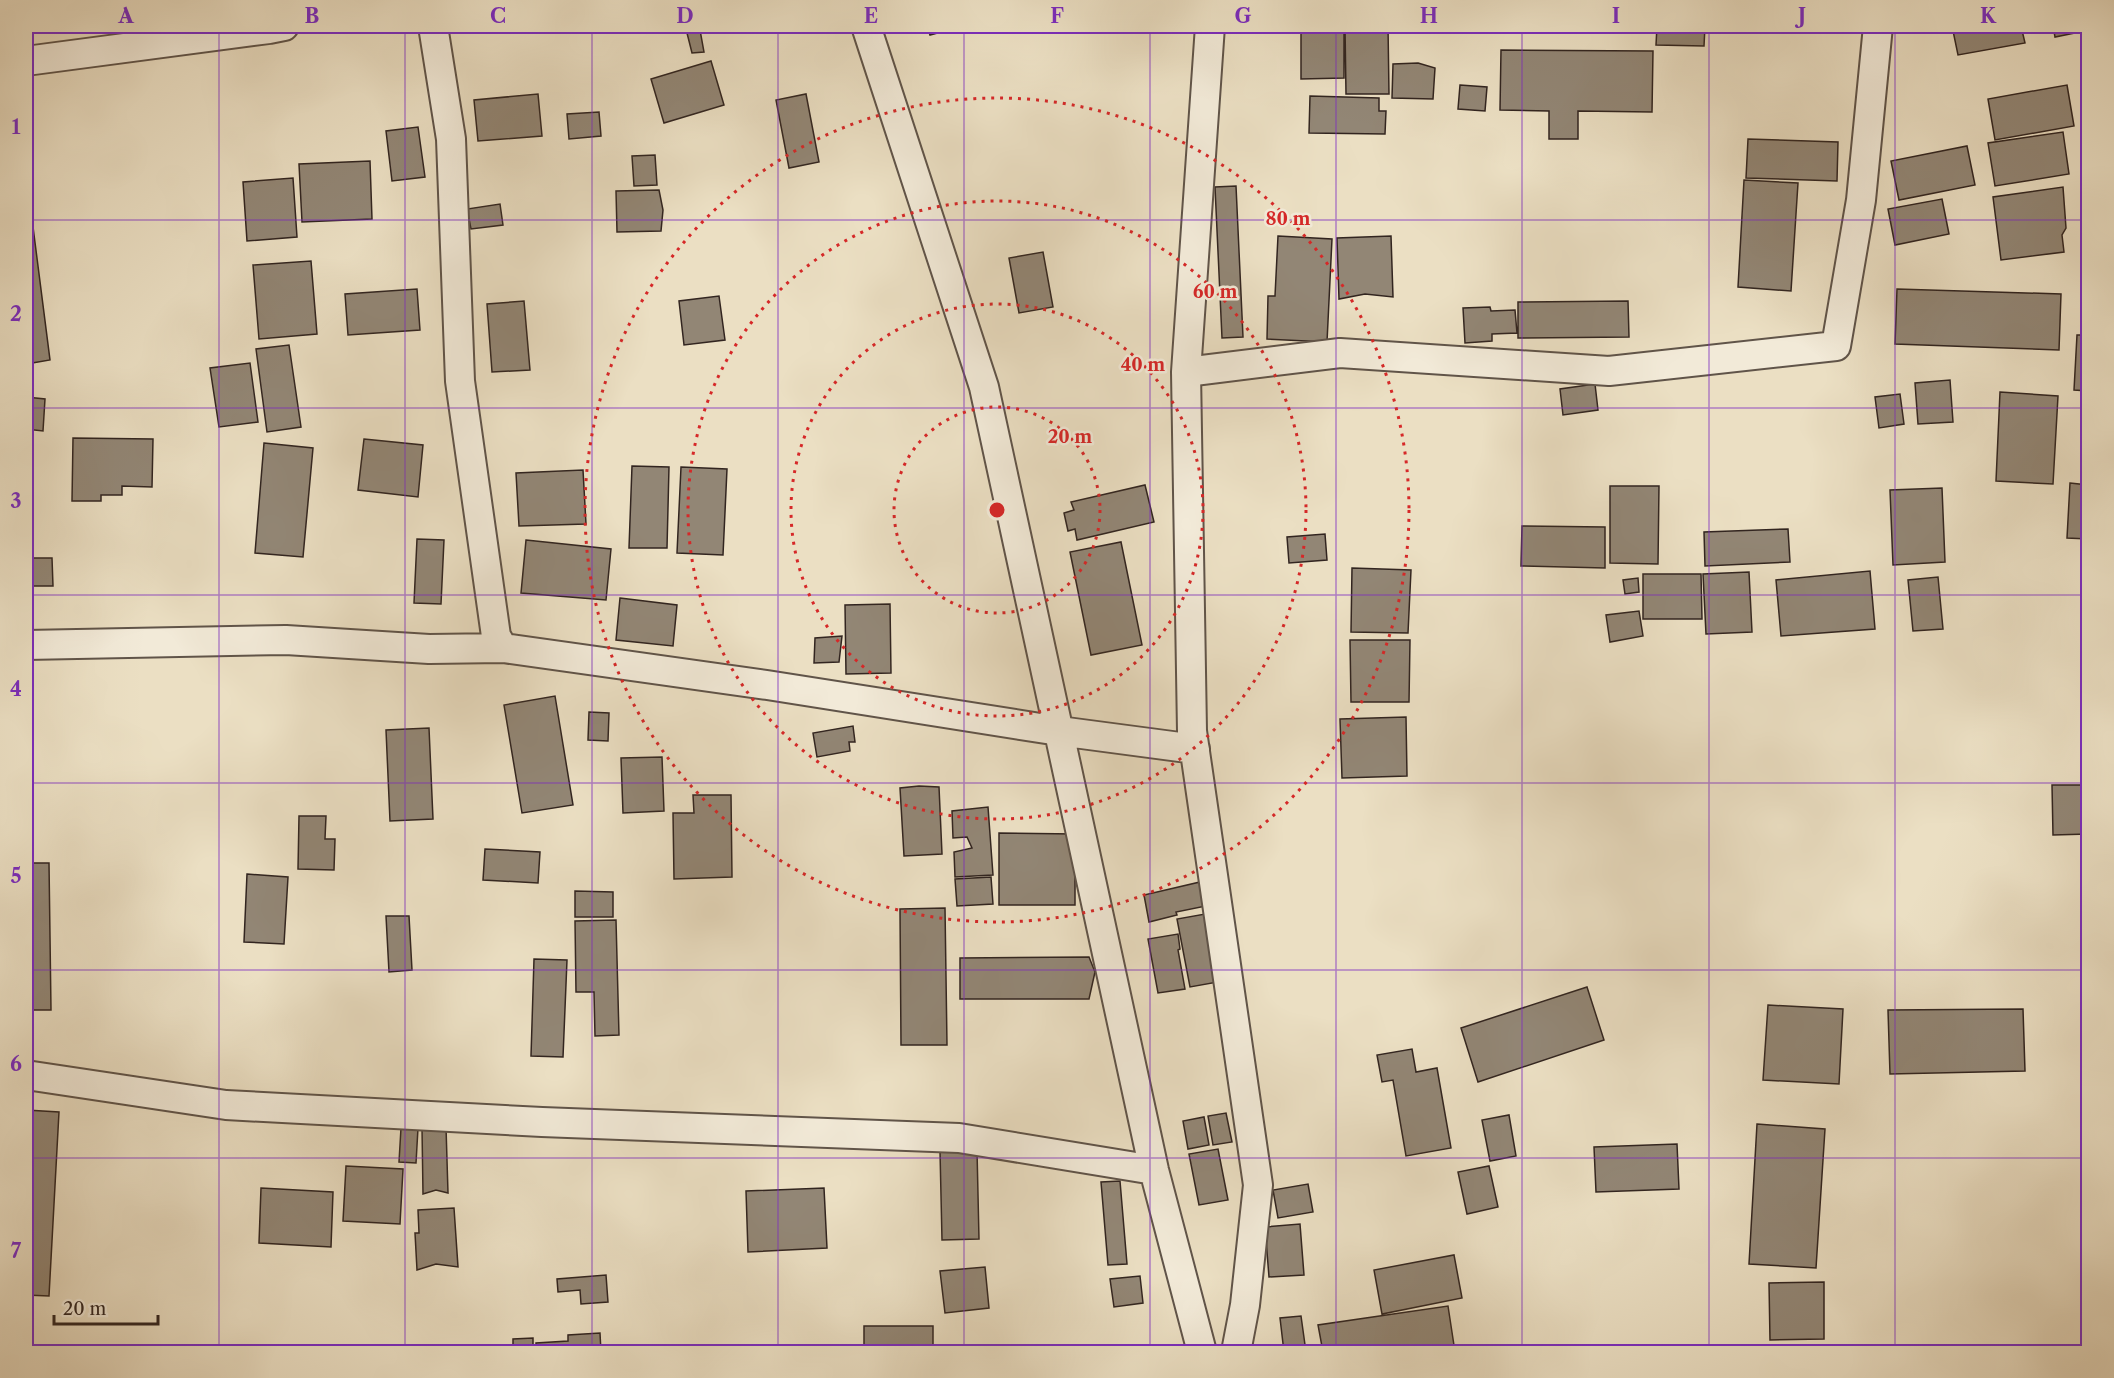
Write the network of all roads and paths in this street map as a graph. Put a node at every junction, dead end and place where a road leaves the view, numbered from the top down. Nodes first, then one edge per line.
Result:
1 (284, 26) edge
2 (433, 26) edge
3 (866, 26) edge
4 (1210, 26) edge
5 (1878, 26) edge
6 (26, 61) edge
7 (1186, 372) junction
8 (26, 645) edge
9 (502, 648) junction
10 (1059, 731) junction
11 (1195, 749) junction
12 (26, 1075) edge
13 (1154, 1170) junction
14 (1202, 1353) edge
15 (1236, 1353) edge

1 - 6 street
2 - 9 street
3 - 10 street
4 - 7 street
5 - 7 street
7 - 11 street
8 - 9 street
9 - 10 street
10 - 11 street
10 - 13 street
11 - 15 street
12 - 13 street
13 - 14 street

